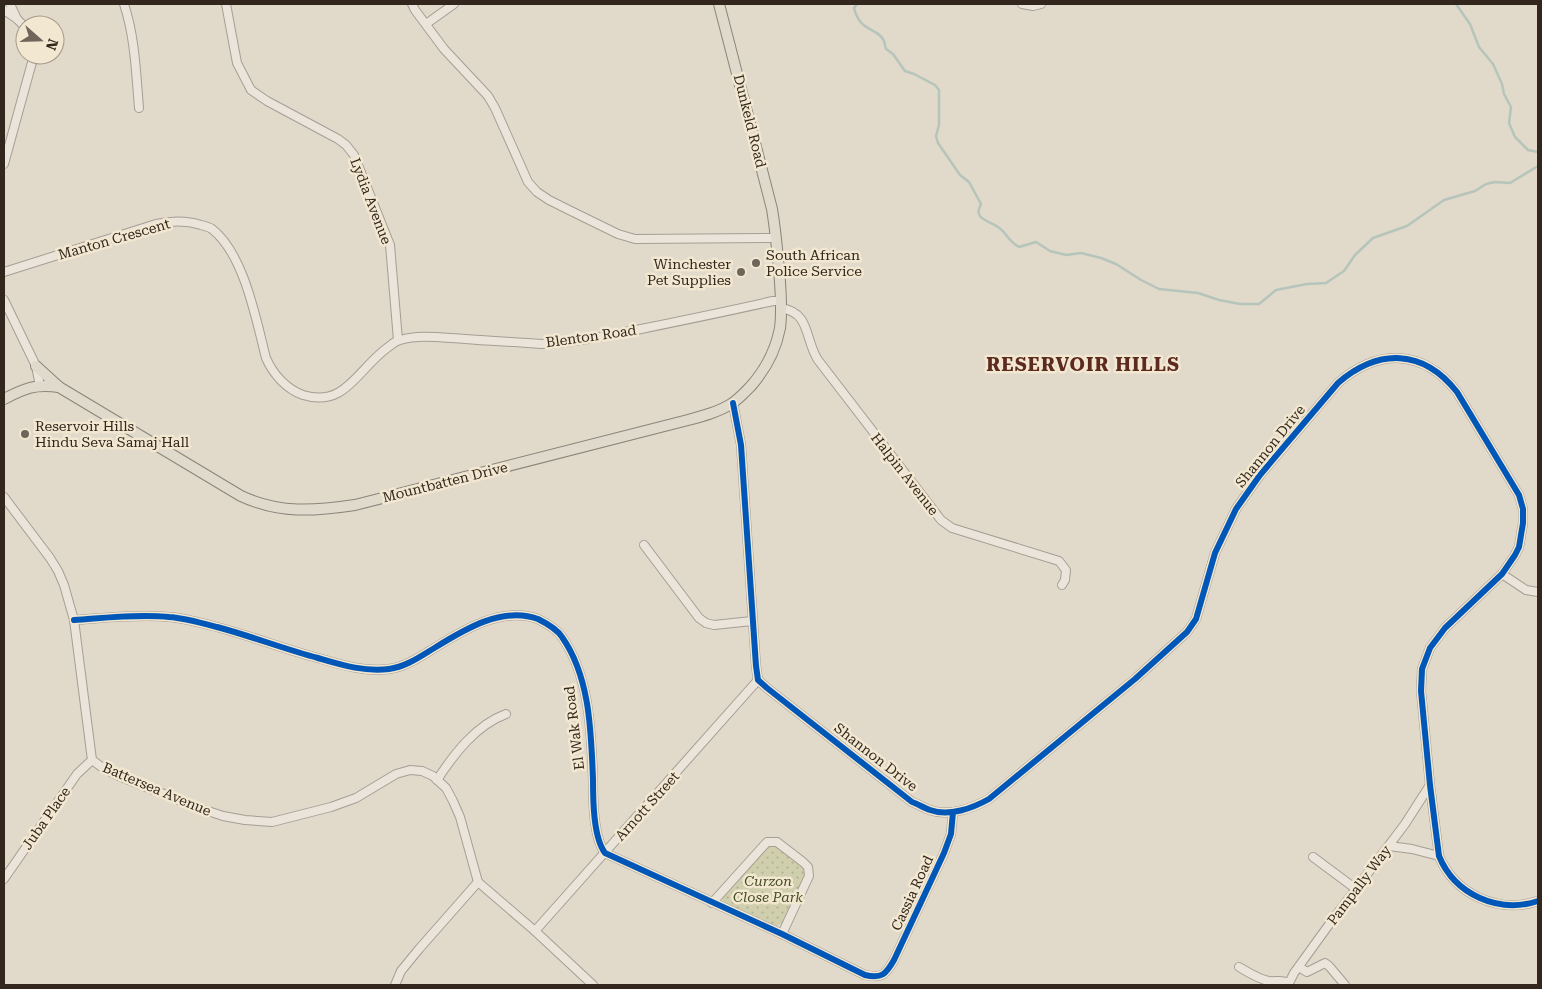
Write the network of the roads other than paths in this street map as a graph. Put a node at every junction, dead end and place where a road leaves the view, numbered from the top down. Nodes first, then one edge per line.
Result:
1 (124, 4) edge
2 (226, 4) edge
3 (412, 4) edge
4 (454, 4) edge
5 (719, 4) edge
6 (1022, 4) edge
7 (1041, 4) edge
8 (4, 10) edge
9 (15, 18) edge
10 (426, 24) junction
11 (31, 65) edge
12 (139, 108) dead end
13 (5, 152) edge
14 (4, 164) edge
15 (776, 238) junction
16 (4, 272) edge
17 (4, 300) edge
18 (781, 305) junction
19 (398, 340) junction
20 (36, 366) junction
21 (40, 386) junction
22 (59, 387) junction
23 (4, 399) edge
24 (733, 403) junction
25 (4, 497) edge
26 (644, 545) dead end
27 (1502, 574) junction
28 (1062, 585) dead end
29 (1538, 592) edge
30 (74, 620) junction
31 (752, 621) junction
32 (758, 680) junction
33 (506, 714) dead end
34 (92, 760) junction
35 (437, 780) junction
36 (1430, 785) junction
37 (953, 812) junction
38 (1388, 846) junction
39 (605, 853) junction
40 (1439, 856) junction
41 (1313, 857) dead end
42 (14, 864) junction
43 (4, 866) edge
44 (4, 878) edge
45 (478, 882) junction
46 (1356, 889) junction
47 (1538, 900) edge
48 (712, 903) junction
49 (535, 931) junction
50 (782, 934) junction
51 (1239, 967) dead end
52 (1299, 967) junction
53 (1288, 984) edge
54 (395, 985) edge
55 (593, 985) edge
56 (1345, 985) edge

1 - 12 street
2 - 19 street, Lydia Avenue
3 - 10 street
4 - 10 street
5 - 15 main road, Dunkeld Road
6 - 7 street
8 - 9 street
10 - 15 street
11 - 13 street
13 - 14 street
15 - 18 main road, Mountbatten Drive
16 - 19 street, Manton Crescent
17 - 20 street
18 - 19 street, Blenton Road
18 - 24 main road, Mountbatten Drive
18 - 28 street, Halpin Avenue
20 - 21 street
20 - 22 main road
21 - 22 main road, Mountbatten Drive
21 - 23 main road, Mountbatten Drive
22 - 24 main road, Mountbatten Drive
24 - 31 street
25 - 30 street, Battersea Avenue
26 - 31 street
27 - 29 street
27 - 36 street, Shannon Drive
27 - 37 street, Shannon Drive
30 - 34 street, Battersea Avenue
30 - 39 street, El Wak Road
31 - 32 street
32 - 37 street, Shannon Drive
32 - 39 street, Arnott Street
33 - 35 street
34 - 35 street, Battersea Avenue
34 - 42 street, Juba Place
35 - 45 street, Battersea Avenue
36 - 38 street, Pampally Way
36 - 40 street, Shannon Drive
37 - 50 street, Cassia Road
38 - 40 street
38 - 46 street, Pampally Way
39 - 48 street
39 - 49 street, Arnott Street
40 - 47 street, Shannon Drive
41 - 46 street
42 - 43 street
42 - 44 street, Juba Place
45 - 49 street
45 - 54 street
46 - 52 street, Pampally Way
48 - 50 street
48 - 50 street
49 - 55 street
51 - 53 street
52 - 53 street, Pampally Way
52 - 56 street

